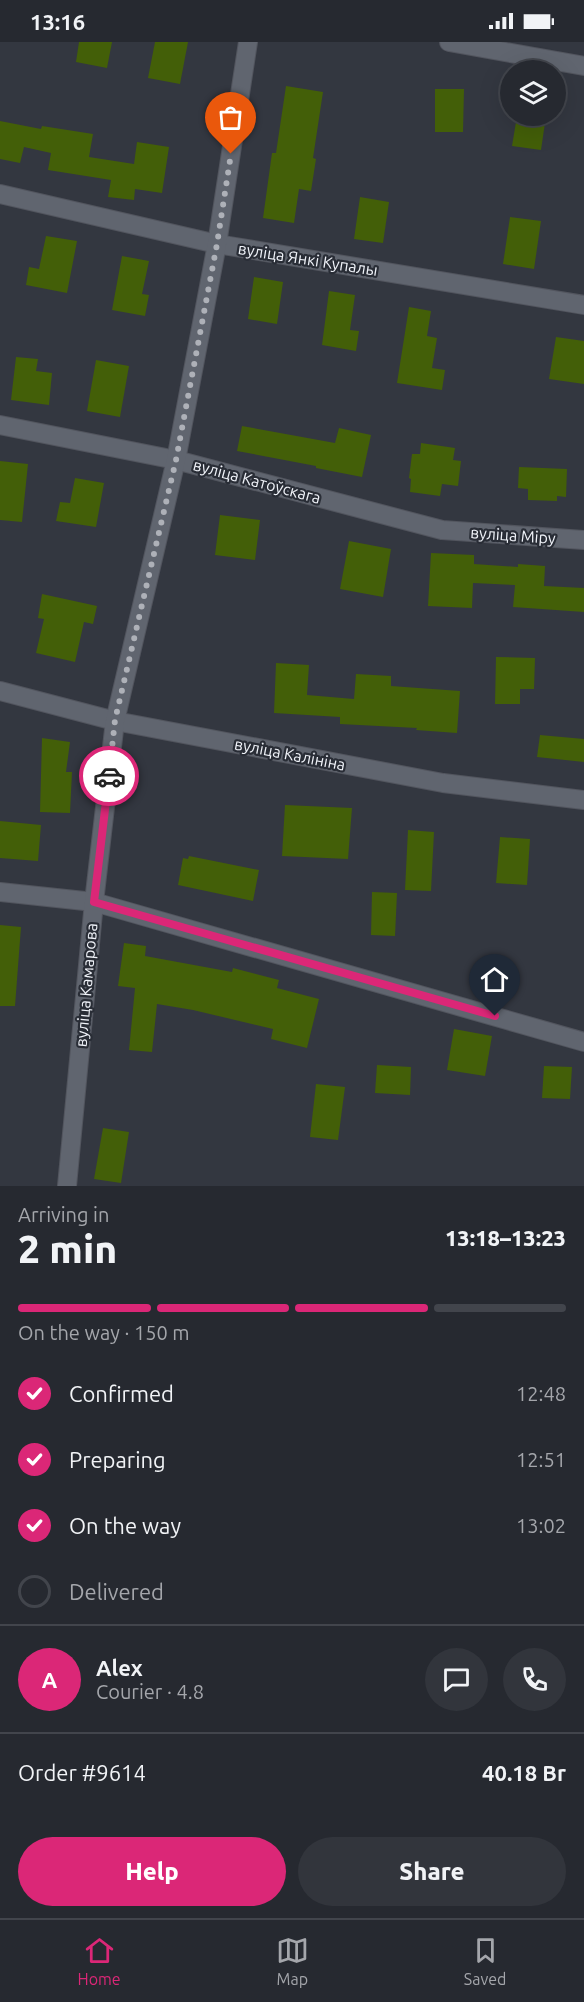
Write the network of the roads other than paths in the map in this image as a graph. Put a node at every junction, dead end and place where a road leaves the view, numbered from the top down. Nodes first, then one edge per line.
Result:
1 (248, 42) edge
2 (449, 42) edge
3 (584, 66) edge
4 (0, 194) edge
5 (217, 244) junction
6 (584, 305) edge
7 (0, 425) edge
8 (176, 460) junction
9 (442, 530) joint
10 (584, 540) edge
11 (0, 691) edge
12 (115, 720) junction
13 (584, 800) edge
14 (0, 892) edge
15 (94, 902) junction
16 (584, 1042) edge
17 (67, 1186) edge

1 - 5 street, вуліца Камарова
2 - 3 street
4 - 5 street, вуліца Янкі Купалы
5 - 6 street, вуліца Янкі Купалы
5 - 8 street, вуліца Камарова
7 - 8 street, вуліца Катоўскага
8 - 9 street, вуліца Катоўскага
8 - 12 street, вуліца Камарова
9 - 10 street, вуліца Міру
11 - 12 street, вуліца Калініна
12 - 13 street, вуліца Калініна
12 - 15 street, вуліца Камарова
14 - 15 street
15 - 16 street
15 - 17 street, вуліца Камарова

